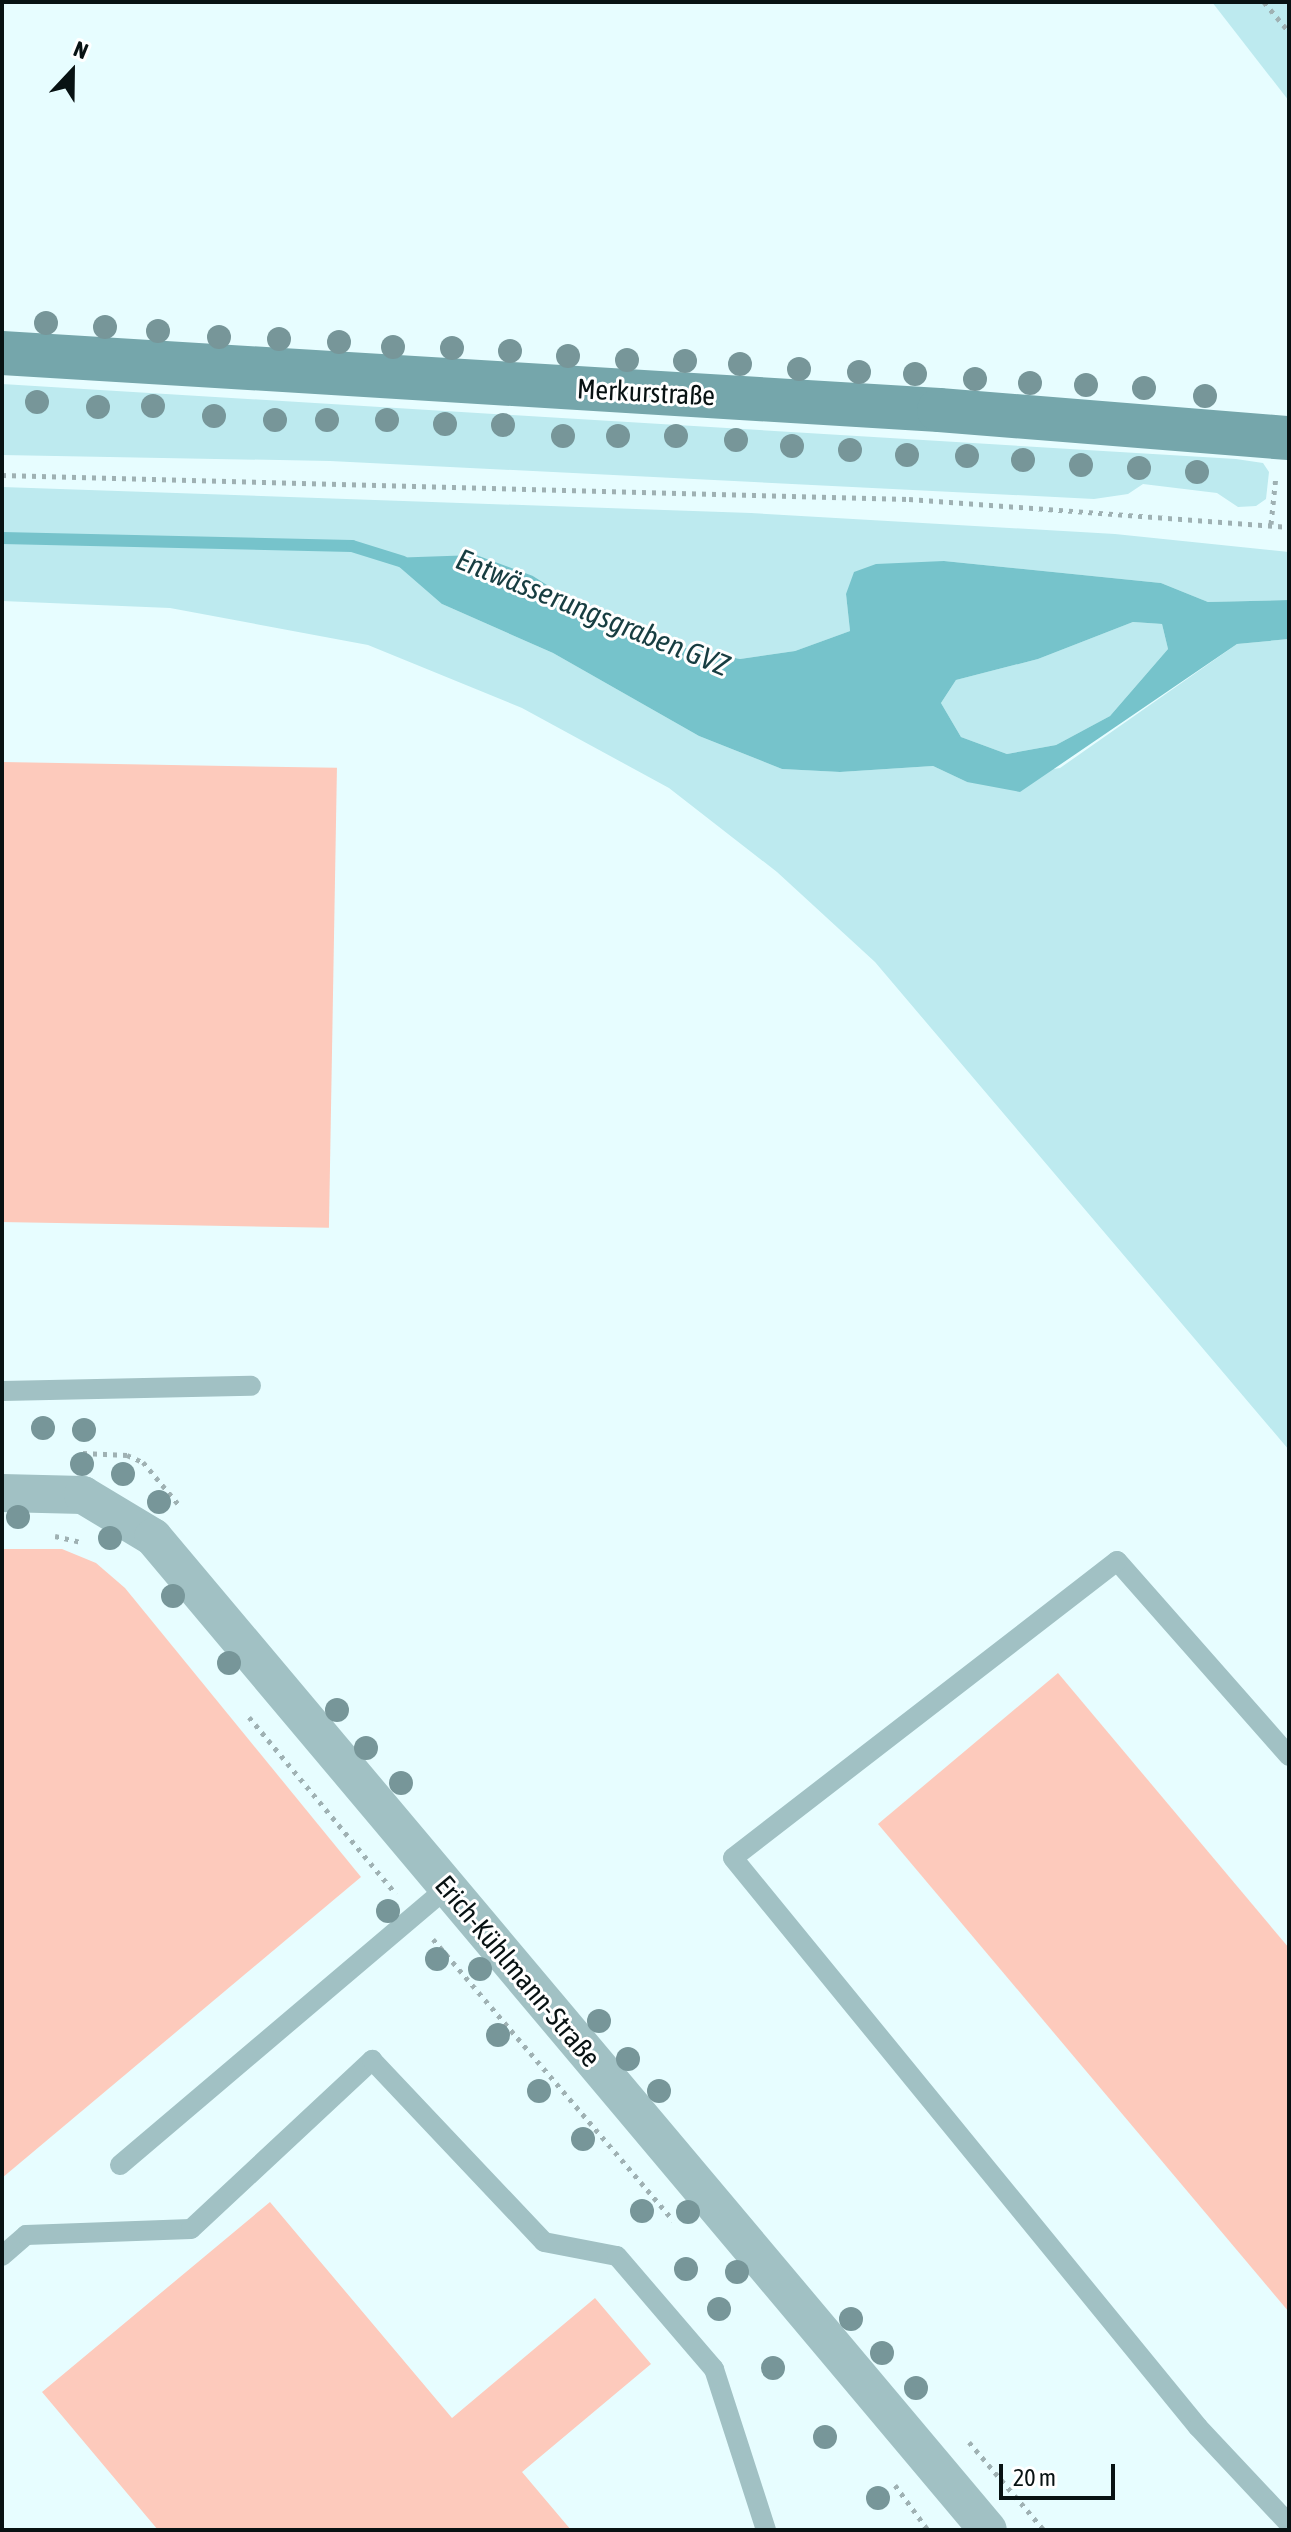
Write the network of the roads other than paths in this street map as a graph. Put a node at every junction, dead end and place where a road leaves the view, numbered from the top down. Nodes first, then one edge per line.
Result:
1 (2, 353) edge
2 (1289, 438) edge
3 (251, 1386) dead end
4 (2, 1391) edge
5 (2, 1493) edge
6 (1289, 1756) edge
7 (447, 1888) junction
8 (120, 2165) dead end
9 (2, 2256) edge
10 (1289, 2524) edge
11 (766, 2530) edge
12 (988, 2530) edge

1 - 2 street, Merkurstraße
3 - 4 lane
5 - 7 street, Erich-Kühlmann-Straße
6 - 10 lane
7 - 8 lane
7 - 12 street, Erich-Kühlmann-Straße
9 - 11 lane

